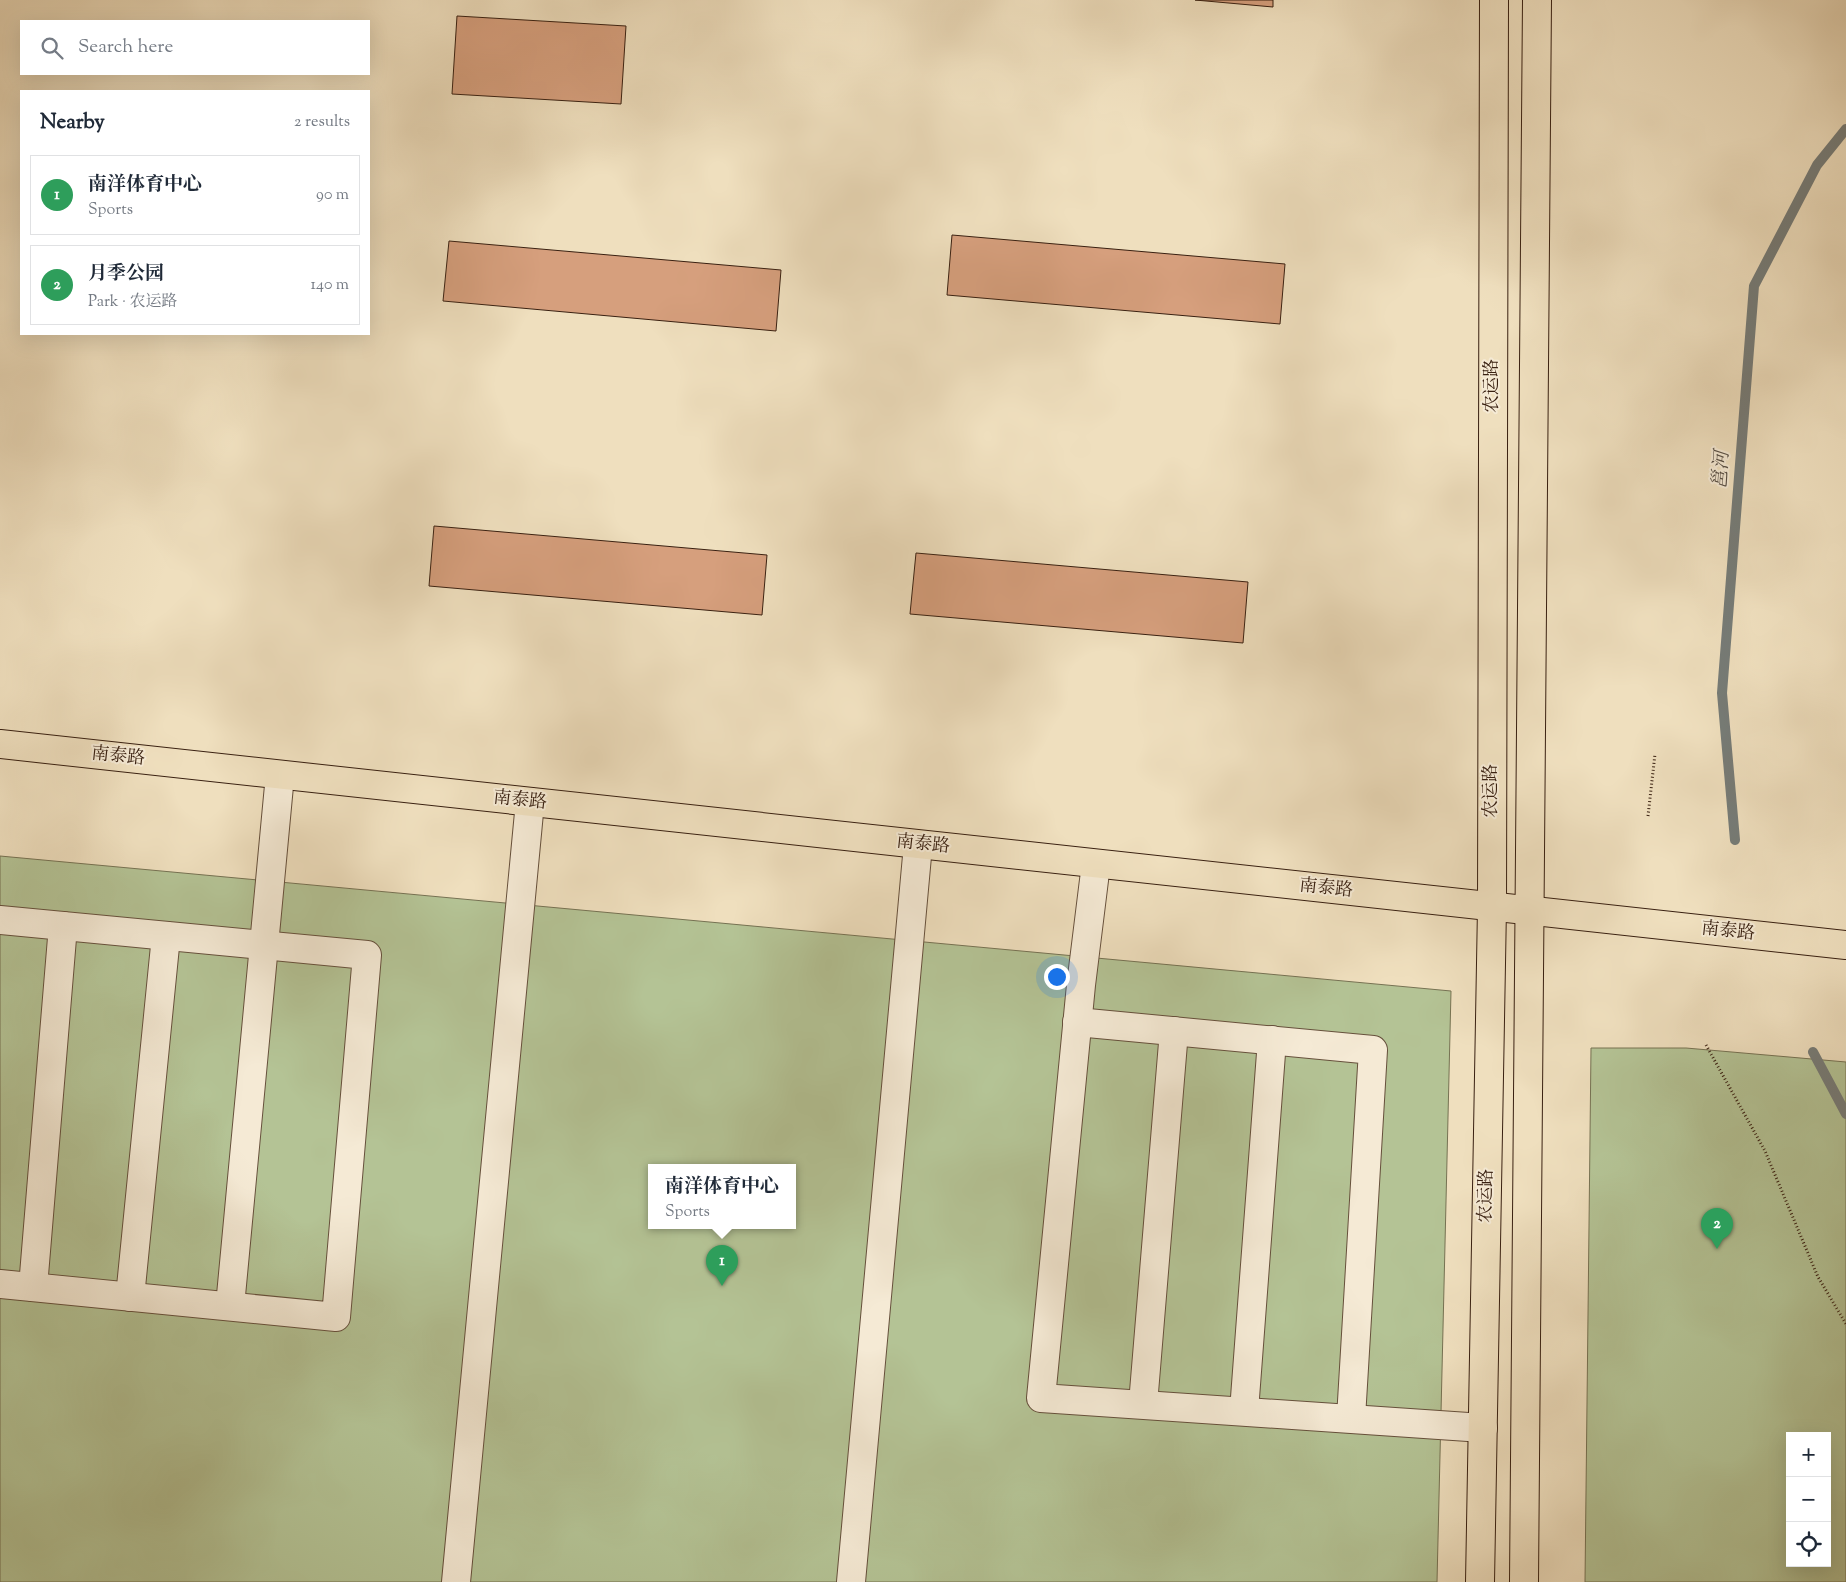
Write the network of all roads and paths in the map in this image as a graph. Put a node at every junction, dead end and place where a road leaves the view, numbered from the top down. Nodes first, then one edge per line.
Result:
1 (1494, 0) edge
2 (1537, 0) edge
3 (0, 744) edge
4 (1655, 754) dead end
5 (280, 775) junction
6 (530, 802) junction
7 (1648, 816) dead end
8 (918, 845) junction
9 (1096, 864) junction
10 (1492, 907) junction
11 (1530, 912) junction
12 (0, 920) edge
13 (63, 926) junction
14 (166, 936) junction
15 (265, 945) junction
16 (1846, 945) edge
17 (1077, 1022) junction
18 (1174, 1031) junction
19 (1272, 1040) junction
20 (1706, 1045) dead end
21 (0, 1284) edge
22 (33, 1287) junction
23 (130, 1296) junction
24 (230, 1306) junction
25 (1846, 1324) edge
26 (1144, 1404) junction
27 (1244, 1411) junction
28 (1351, 1418) junction
29 (1483, 1428) junction
30 (456, 1582) edge
31 (851, 1582) edge
32 (1480, 1582) edge
33 (1524, 1582) edge

1 - 10 main road, 农运路
2 - 11 main road
3 - 5 main road, 南泰路
4 - 7 path
5 - 6 main road, 南泰路
5 - 15 lane
6 - 8 main road, 南泰路
6 - 30 lane
8 - 9 main road, 南泰路
8 - 31 lane
9 - 10 main road, 南泰路
9 - 17 lane
10 - 11 main road, 南泰路
10 - 29 main road, 农运路
11 - 16 main road, 南泰路
11 - 33 main road
12 - 13 lane
13 - 14 lane
13 - 22 lane
14 - 15 lane
14 - 23 lane
15 - 24 lane
15 - 24 lane
17 - 18 lane
17 - 26 lane
18 - 19 lane
18 - 26 lane
19 - 27 lane
19 - 28 lane
20 - 25 path
21 - 22 lane
22 - 23 lane
23 - 24 lane
26 - 27 lane
27 - 28 lane
28 - 29 lane
29 - 32 main road, 农运路

